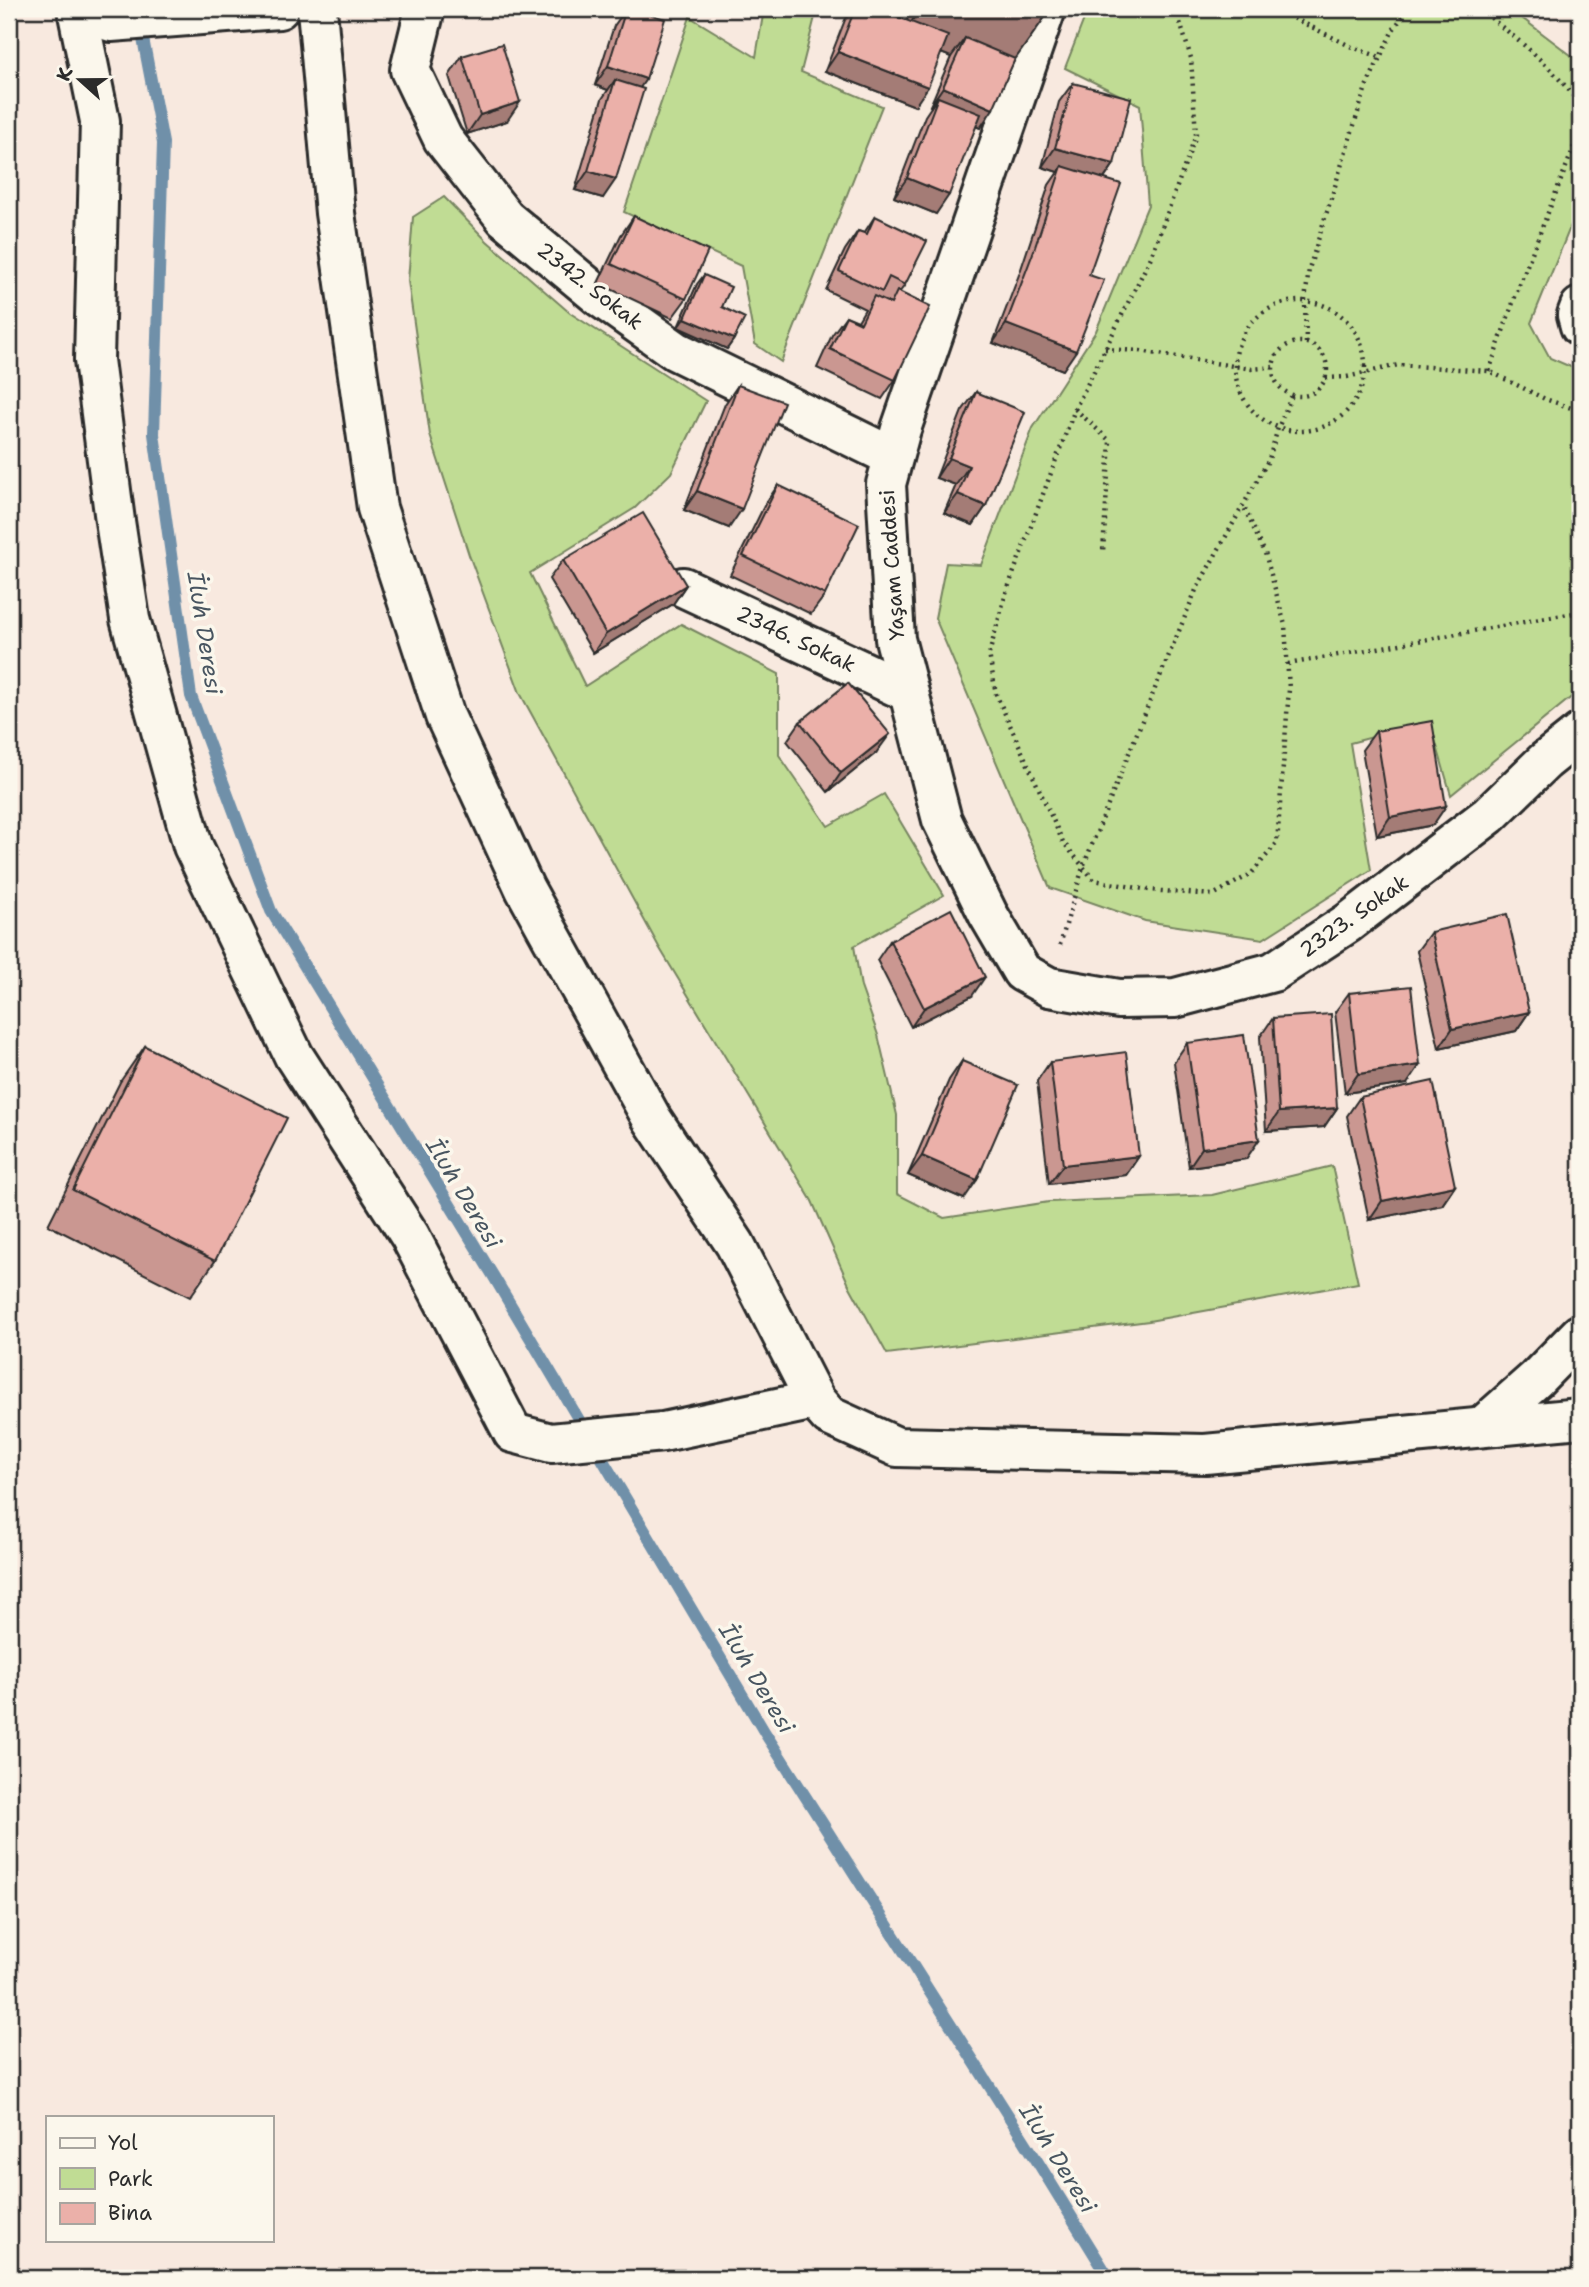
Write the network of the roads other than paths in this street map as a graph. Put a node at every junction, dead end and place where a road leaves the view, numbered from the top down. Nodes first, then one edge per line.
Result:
1 (279, 9) edge
2 (317, 9) edge
3 (425, 9) edge
4 (1046, 9) edge
5 (89, 13) edge
6 (1580, 307) edge
7 (1580, 326) edge
8 (893, 457) junction
9 (683, 587) edge
10 (908, 692) junction
11 (1580, 733) edge
12 (1066, 990) joint
13 (1580, 1334) edge
14 (815, 1400) junction
15 (1580, 1418) edge
16 (1483, 1426) junction

1 - 5 street
2 - 14 street
3 - 8 street, 2342. Sokak
4 - 8 street, Yaşam Caddesi
5 - 14 street
6 - 7 street
8 - 10 street, Yaşam Caddesi
9 - 10 street, 2346. Sokak
10 - 12 street, Yaşam Caddesi
11 - 12 street, 2323. Sokak
13 - 16 street
14 - 16 street
15 - 16 street

